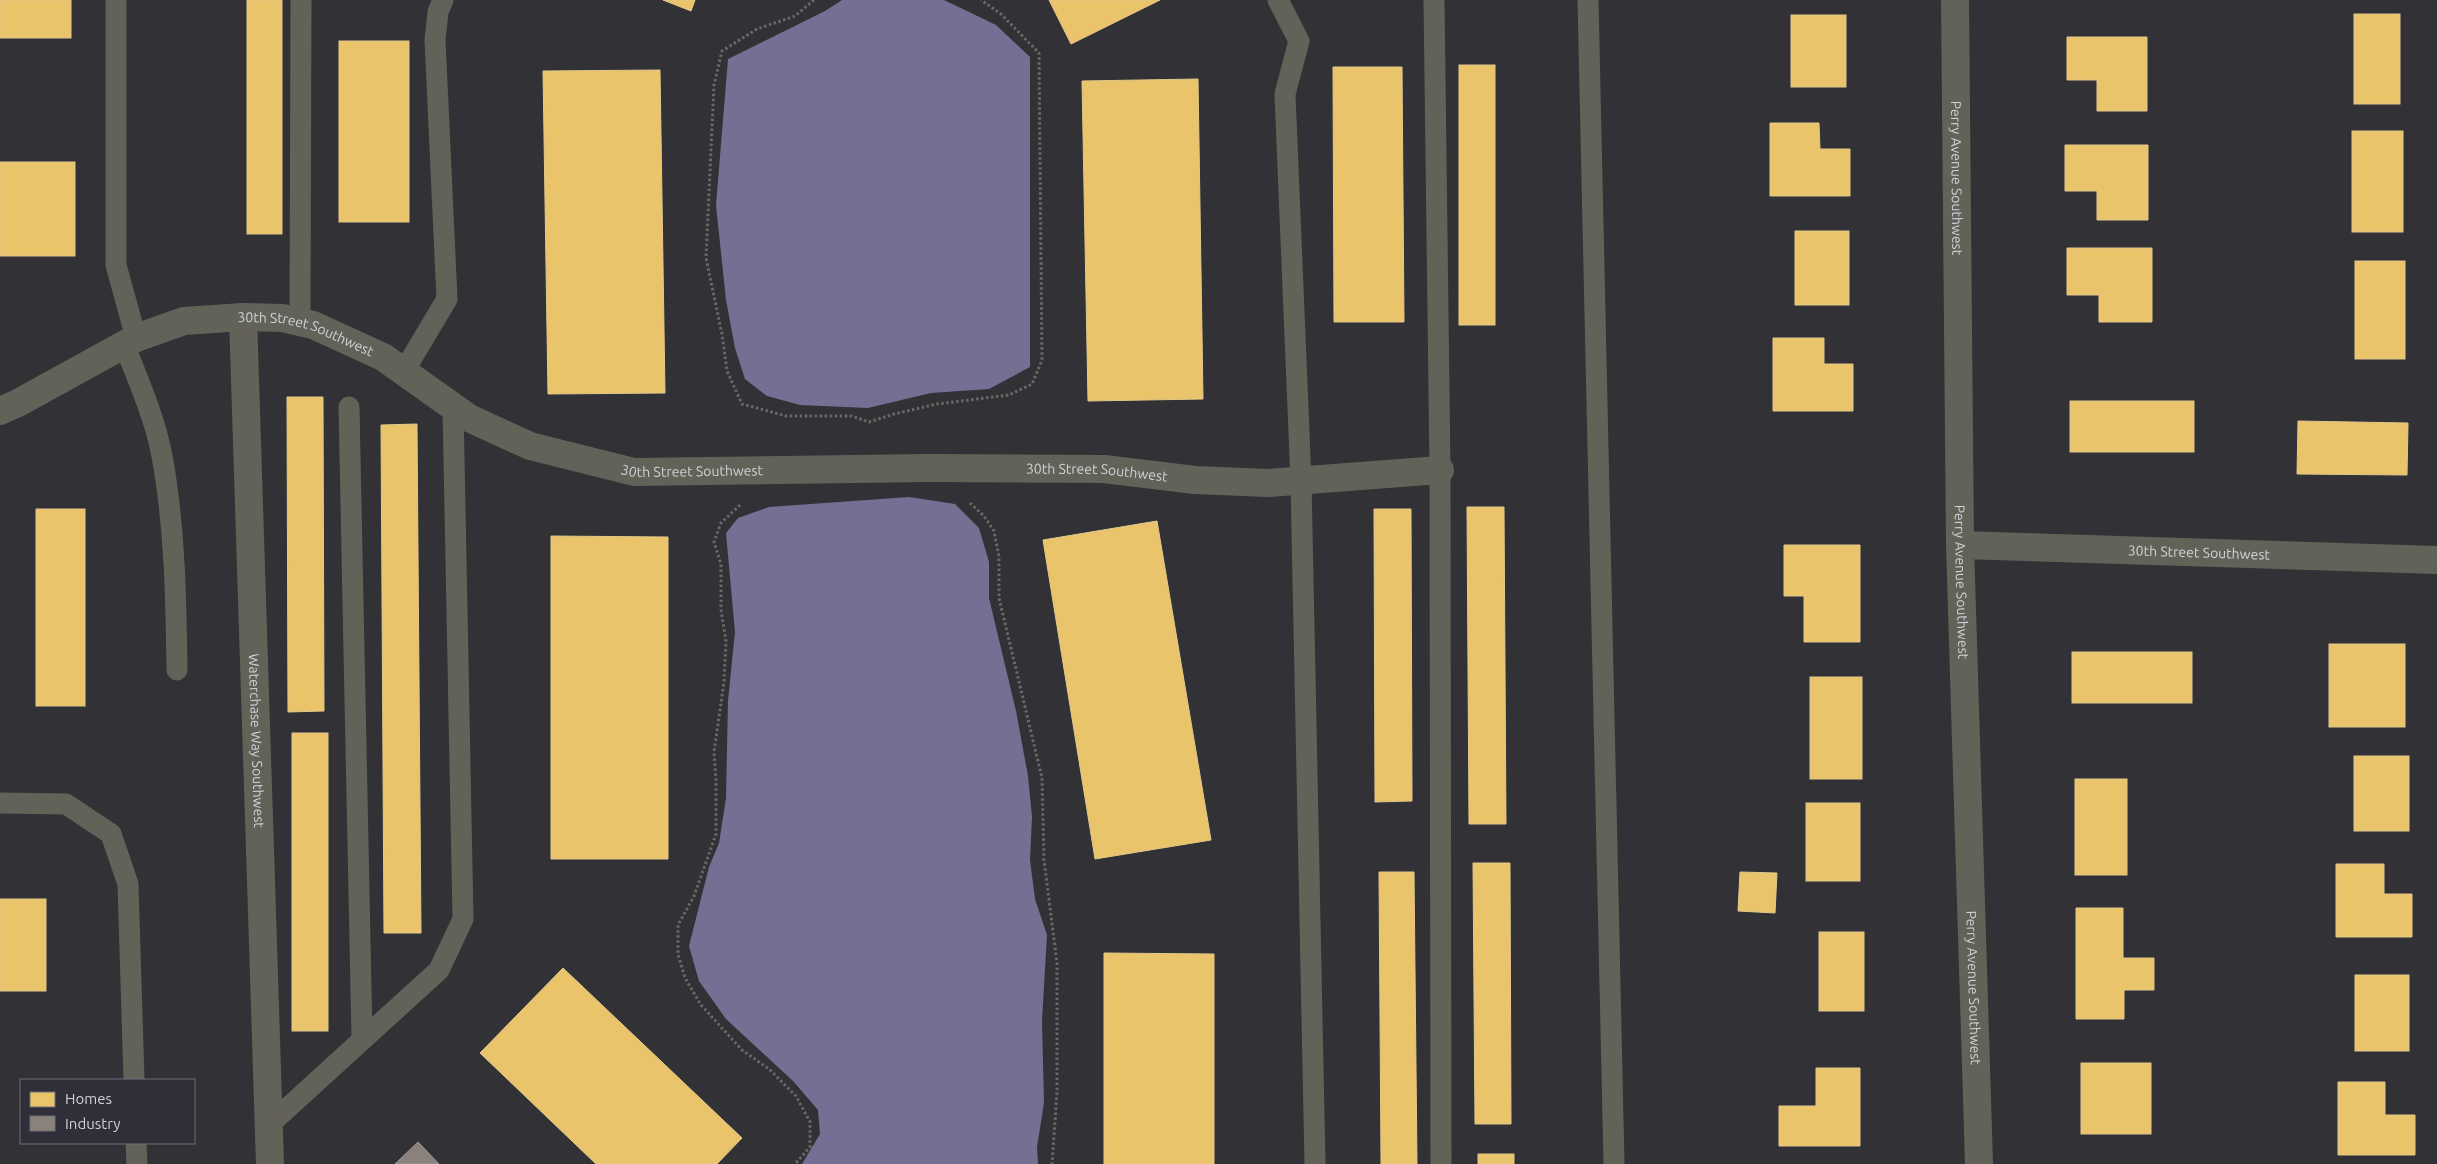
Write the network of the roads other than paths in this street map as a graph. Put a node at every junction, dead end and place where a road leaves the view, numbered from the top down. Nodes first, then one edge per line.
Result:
1 (116, 0) edge
2 (301, 0) edge
3 (443, 0) edge
4 (1278, 0) edge
5 (1434, 0) edge
6 (1588, 0) edge
7 (1955, 0) edge
8 (243, 317) junction
9 (300, 322) junction
10 (130, 341) junction
11 (404, 371) junction
12 (349, 407) dead end
13 (454, 407) junction
14 (0, 411) edge
15 (1440, 470) junction
16 (1302, 481) junction
17 (1960, 545) junction
18 (2437, 560) edge
19 (177, 670) dead end
20 (0, 804) edge
21 (362, 1039) junction
22 (134, 1079) edge
23 (268, 1124) junction
24 (136, 1144) edge
25 (137, 1164) edge
26 (270, 1164) edge
27 (1315, 1164) edge
28 (1441, 1164) edge
29 (1614, 1164) edge
30 (1979, 1164) edge

1 - 10 lane
2 - 9 lane
3 - 11 lane
4 - 16 lane
5 - 15 lane
6 - 29 lane
7 - 17 street, Perry Avenue Southwest
8 - 9 street, 30th Street Southwest
8 - 10 street, 30th Street Southwest
8 - 23 street, Waterchase Way Southwest
9 - 11 street, 30th Street Southwest
10 - 14 street, 30th Street Southwest
10 - 19 lane
11 - 13 street, 30th Street Southwest
12 - 21 lane
13 - 16 street, 30th Street Southwest
13 - 21 lane
15 - 16 street, 30th Street Southwest
15 - 28 lane
16 - 27 lane
17 - 18 street, 30th Street Southwest
17 - 30 street, Perry Avenue Southwest
20 - 22 lane
21 - 23 lane
23 - 26 street, Waterchase Way Southwest
24 - 25 lane

